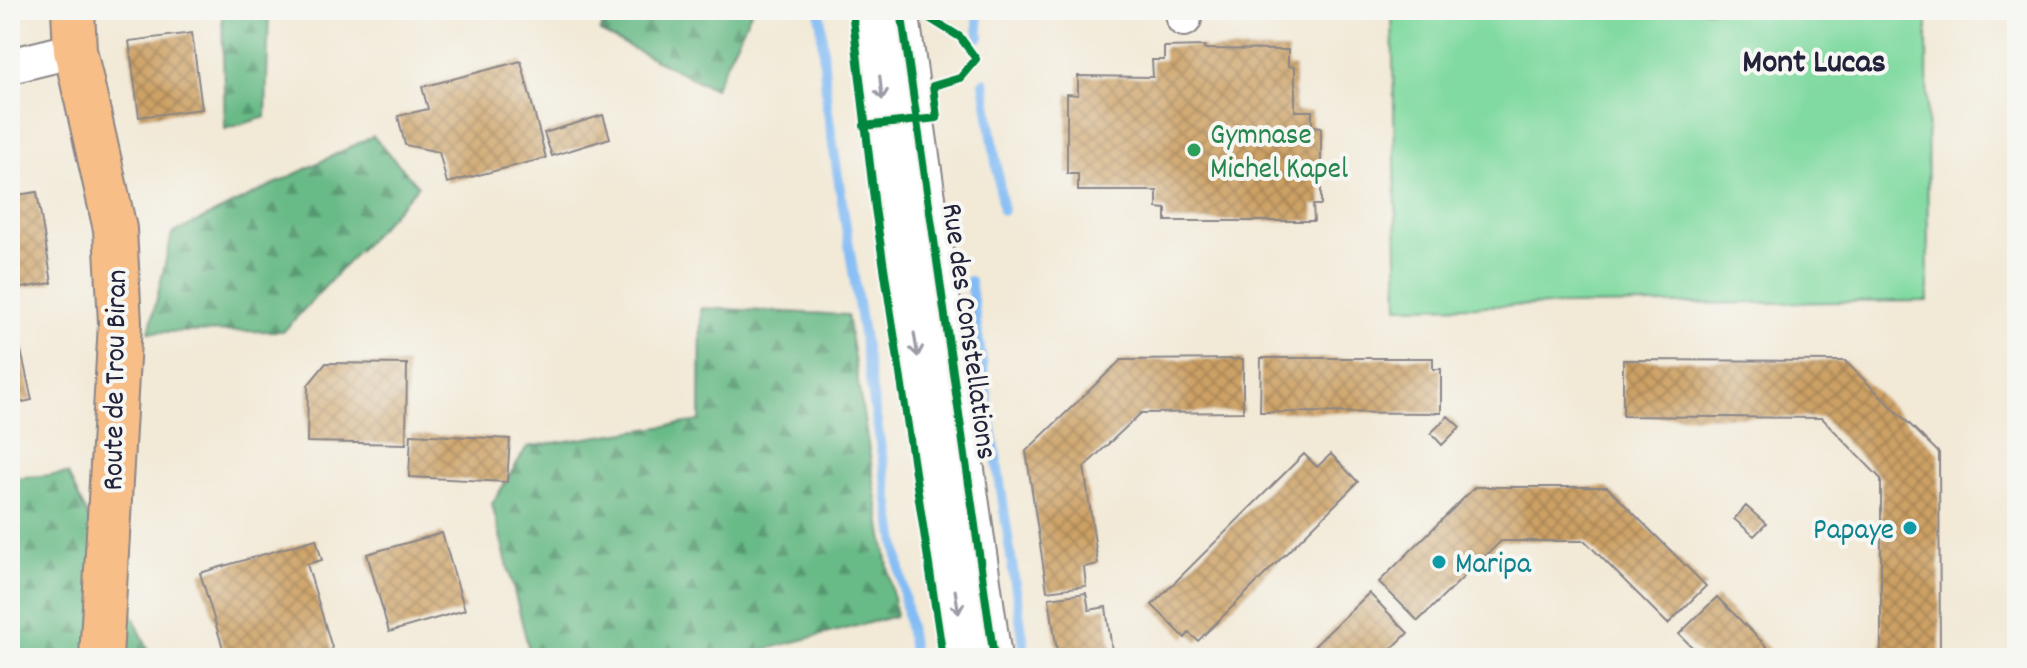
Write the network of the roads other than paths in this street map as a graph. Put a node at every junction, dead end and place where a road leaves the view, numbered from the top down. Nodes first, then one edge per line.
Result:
1 (873, 10) edge
2 (901, 10) edge
3 (74, 30) edge
4 (10, 66) edge
5 (101, 658) edge
6 (966, 658) edge
7 (994, 658) edge

1 -> 6 street
2 - 7 street, Rue des Constellations
3 - 4 street
3 - 5 main road, Route de Trou Biran

